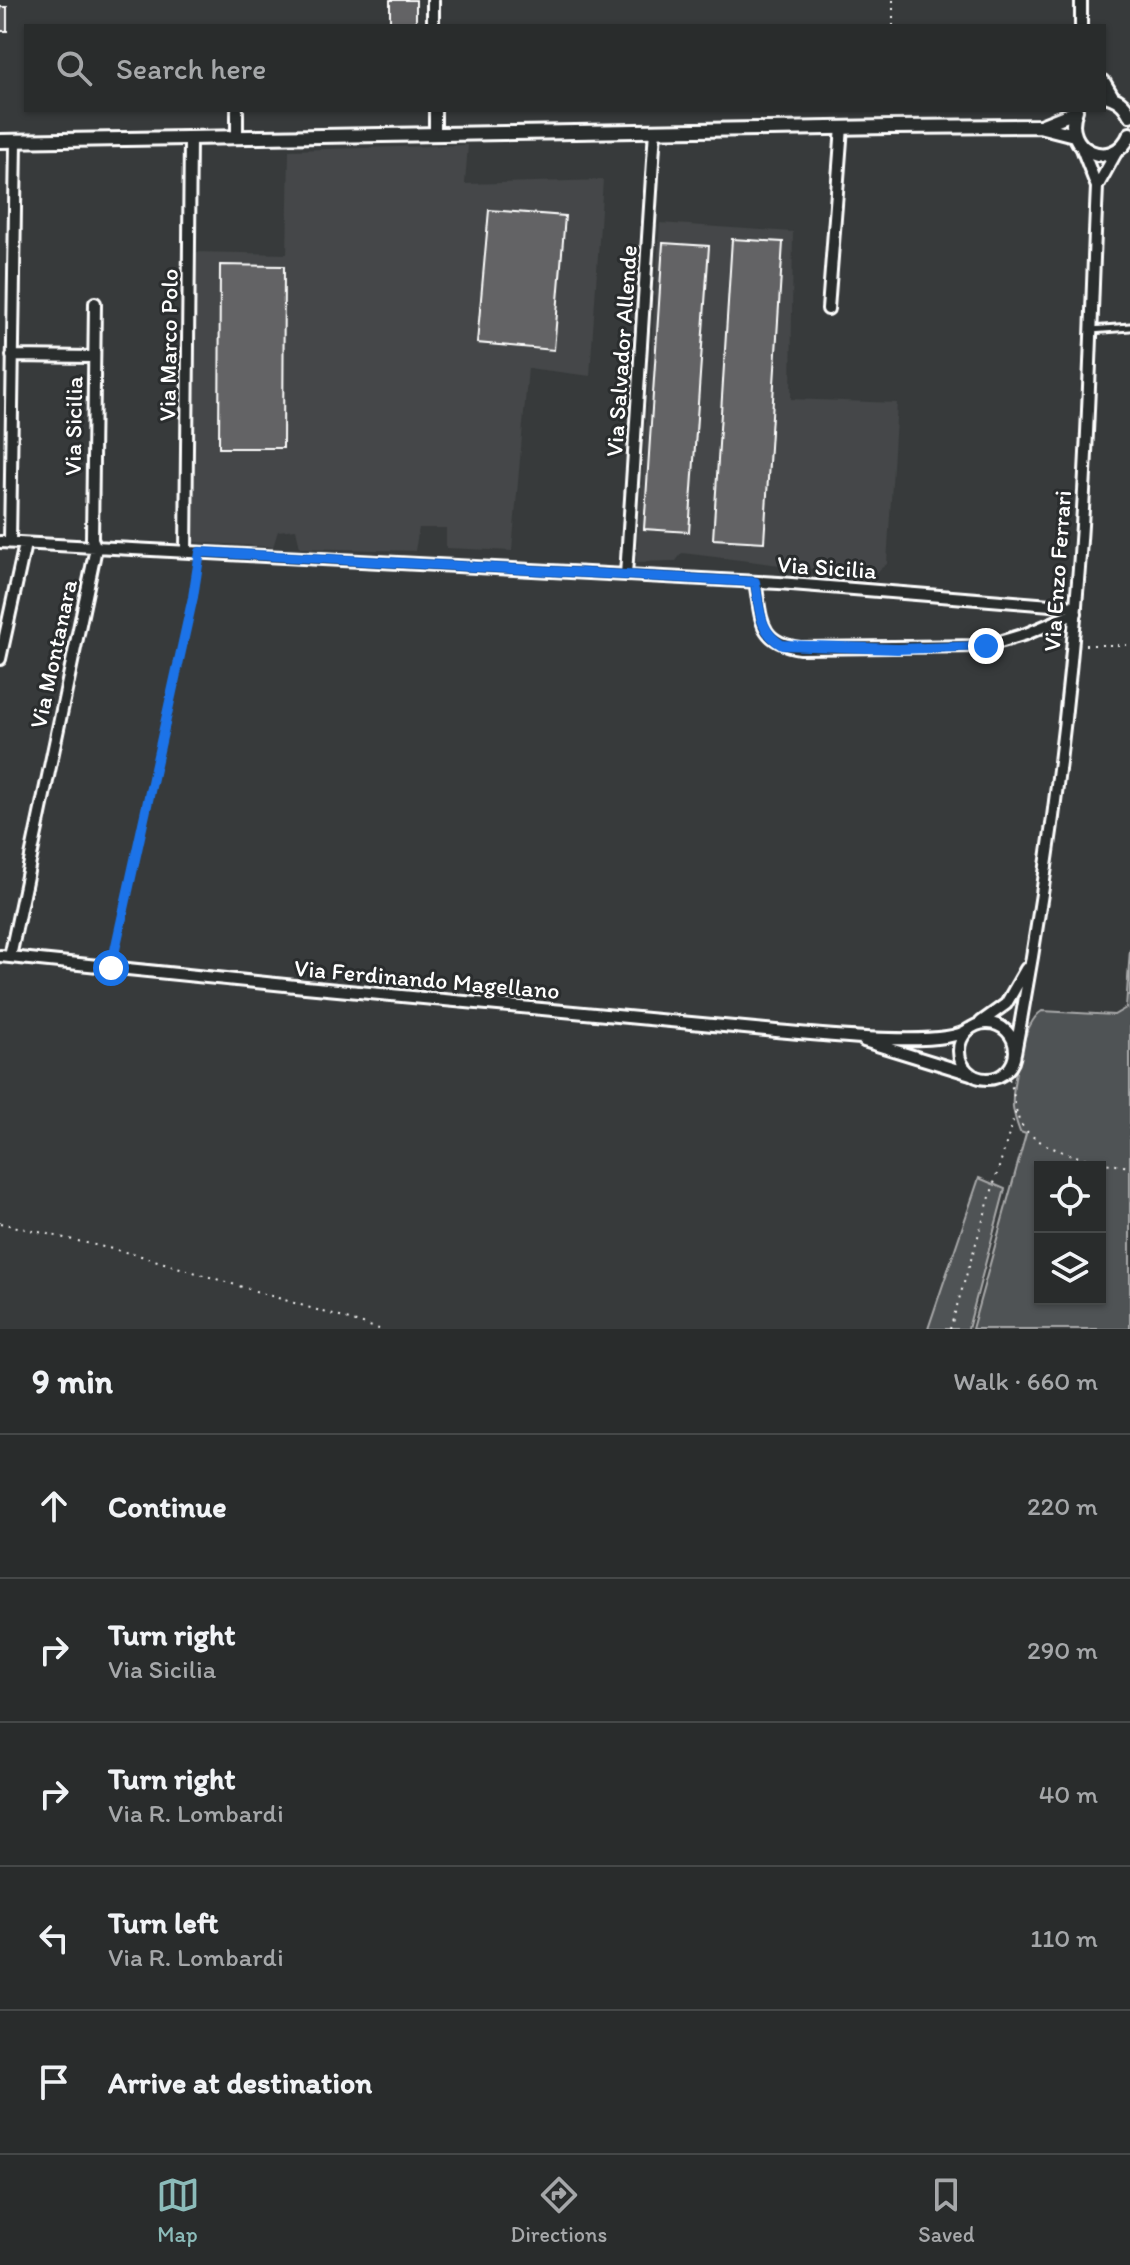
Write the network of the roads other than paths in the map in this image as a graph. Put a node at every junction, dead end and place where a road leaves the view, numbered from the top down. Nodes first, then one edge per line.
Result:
1 (433, 0) edge
2 (1081, 0) edge
3 (433, 24) edge
4 (1081, 24) edge
5 (1106, 84) edge
6 (1118, 101) edge
7 (237, 112) edge
8 (435, 112) edge
9 (1073, 112) edge
10 (1075, 112) edge
11 (1130, 115) edge
12 (1039, 126) junction
13 (842, 127) junction
14 (655, 130) junction
15 (435, 133) junction
16 (1130, 136) edge
17 (237, 138) junction
18 (190, 139) junction
19 (0, 141) edge
20 (16, 141) junction
21 (1077, 141) junction
22 (1118, 149) junction
23 (1097, 187) junction
24 (95, 303) dead end
25 (828, 309) dead end
26 (1130, 327) edge
27 (1091, 330) junction
28 (12, 356) junction
29 (94, 357) junction
30 (5, 542) edge
31 (25, 544) junction
32 (96, 548) junction
33 (186, 552) junction
34 (626, 575) junction
35 (755, 582) junction
36 (1076, 610) junction
37 (0, 659) edge
38 (1033, 956) junction
39 (5, 957) edge
40 (974, 1026) junction
41 (850, 1037) junction
42 (1015, 1053) junction
43 (972, 1075) junction

1 - 3 street
2 - 4 street
5 - 6 street
6 - 11 street
7 - 17 street
8 - 15 street
9 - 12 street
10 - 21 street
12 - 13 street
12 - 21 street
13 - 14 street
13 - 25 street
14 - 15 street
14 - 34 street, Via Salvador Allende
15 - 17 street
16 - 22 street
17 - 18 street
18 - 20 street
18 - 33 street, Via Marco Polo
19 - 20 street
20 - 28 street
21 - 22 street
21 - 23 street, Via Enzo Ferrari
22 - 23 street, Via Enzo Ferrari
23 - 27 street, Via Enzo Ferrari
24 - 29 street, Via Sicilia
26 - 27 lane
27 - 36 street, Via Enzo Ferrari
28 - 29 street
28 - 30 street
29 - 32 street, Via Sicilia
30 - 31 street, Via Sicilia
31 - 32 street, Via Sicilia
31 - 37 street
32 - 33 street, Via Sicilia
32 - 39 street, Via Montanara
33 - 34 street, Via Sicilia
34 - 35 street, Via Sicilia
35 - 36 street, Via Sicilia
35 - 36 street
36 - 38 street, Via Enzo Ferrari
38 - 40 street, Via Enzo Ferrari
38 - 42 street, Via Enzo Ferrari
39 - 41 street, Via Ferdinando Magellano
40 - 41 street, Via Ferdinando Magellano
40 - 42 street
40 - 43 street
41 - 43 street, Via Ferdinando Magellano
42 - 43 street

